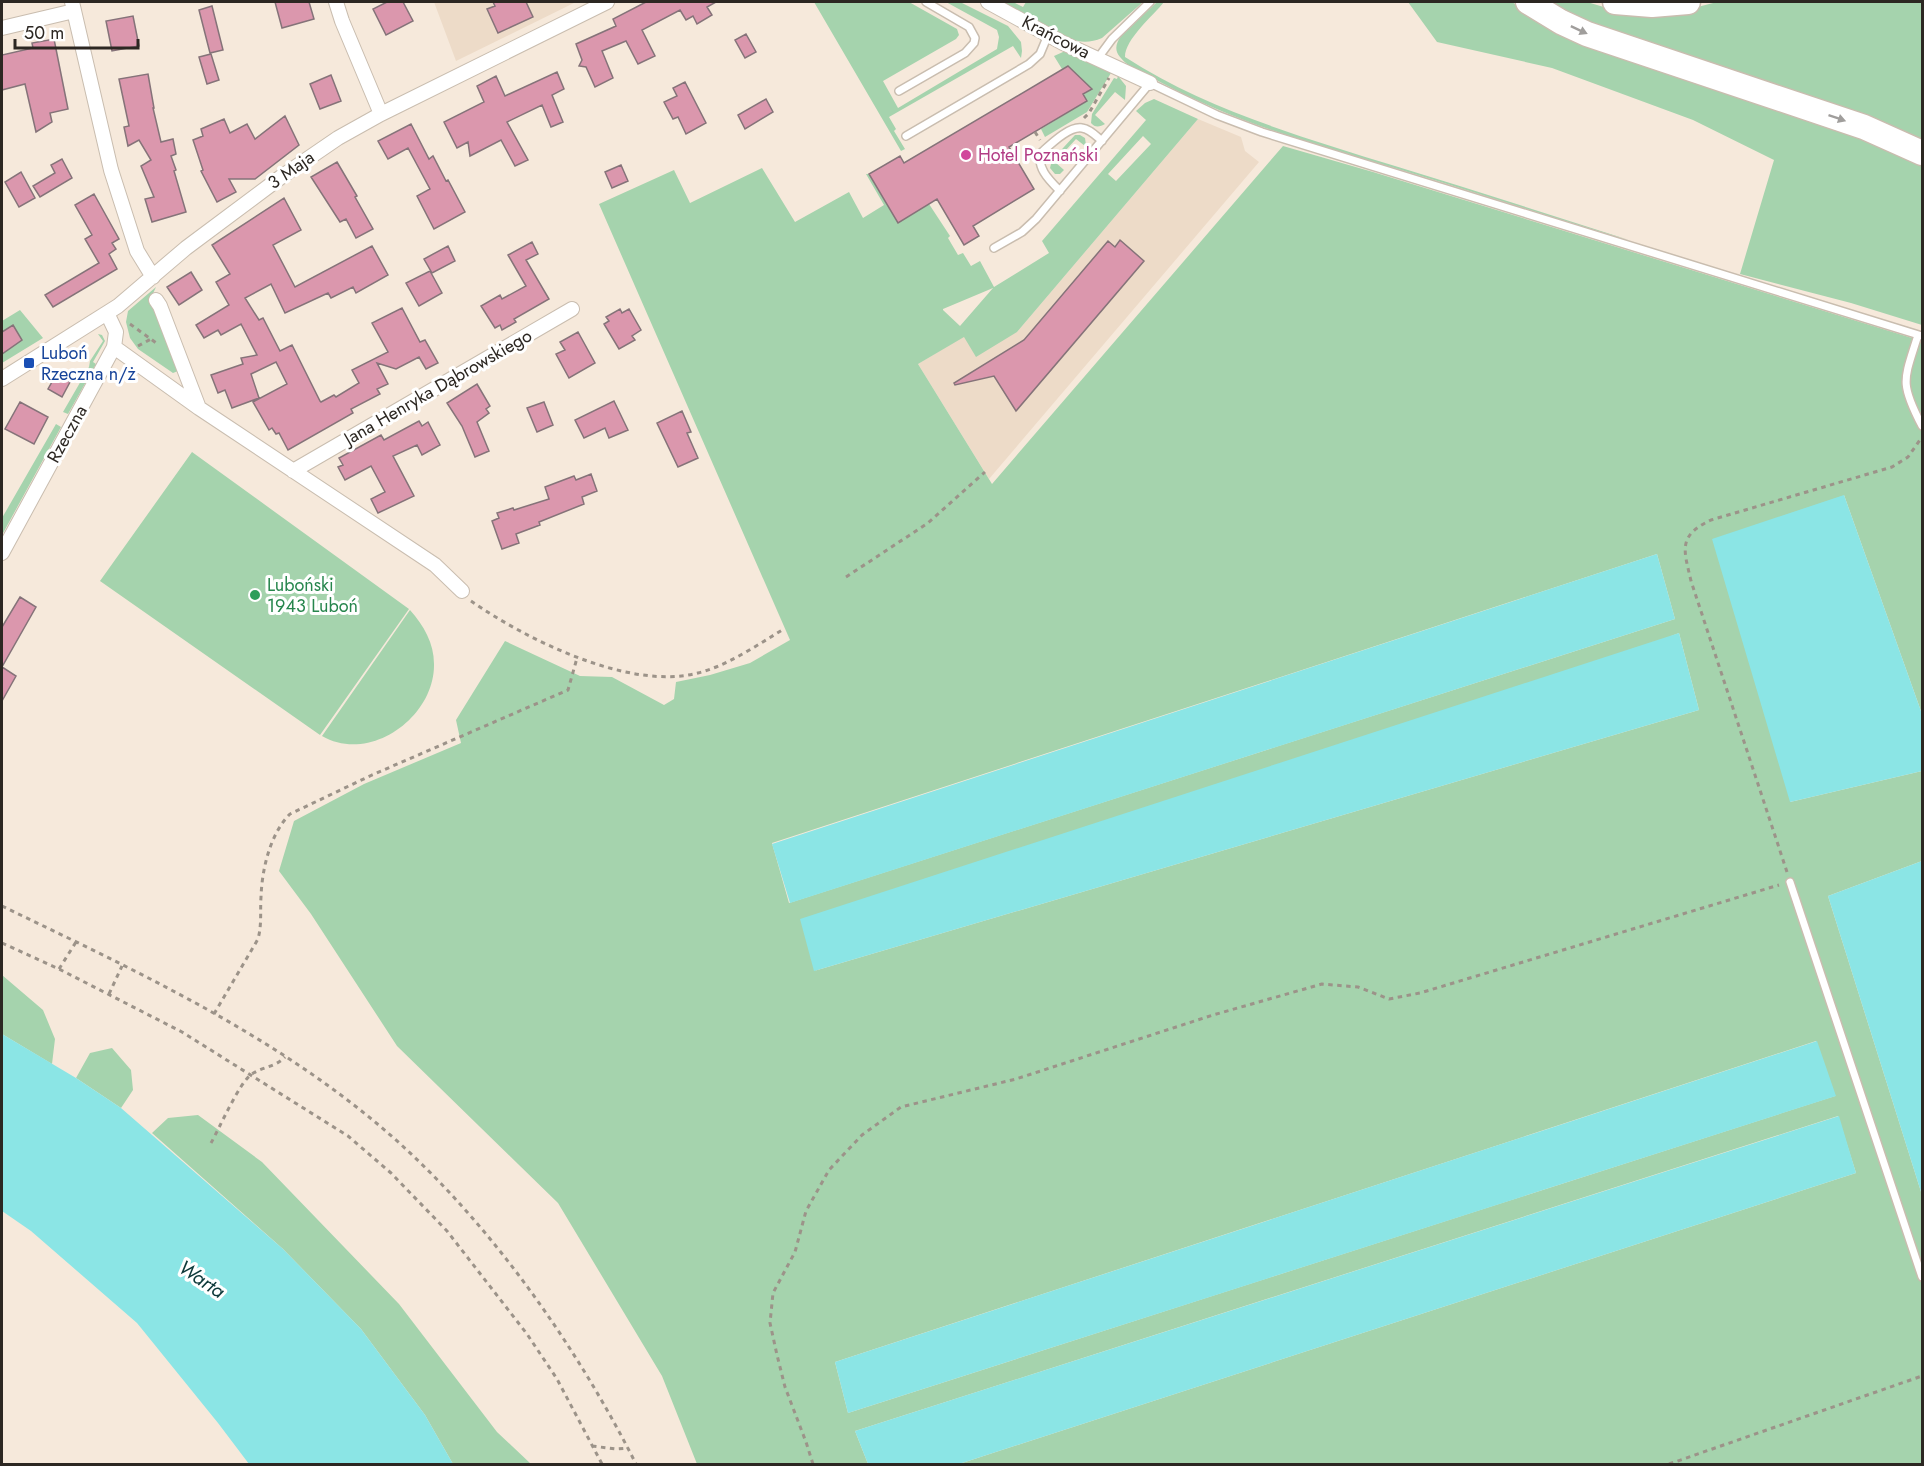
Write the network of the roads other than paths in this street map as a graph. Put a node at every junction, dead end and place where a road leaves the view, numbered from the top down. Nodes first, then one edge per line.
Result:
1 (336, 2) edge
2 (607, 2) edge
3 (926, 2) edge
4 (988, 2) edge
5 (1150, 2) edge
6 (1528, 2) edge
7 (1615, 2) edge
8 (1688, 2) edge
9 (73, 6) edge
10 (2, 28) edge
11 (1048, 35) junction
12 (1098, 58) junction
13 (1150, 83) junction
14 (899, 91) dead end
15 (381, 114) junction
16 (906, 136) dead end
17 (1102, 141) junction
18 (1923, 153) edge
19 (1060, 191) junction
20 (994, 248) dead end
21 (153, 277) junction
22 (156, 300) dead end
23 (572, 309) dead end
24 (107, 313) junction
25 (1920, 335) edge
26 (114, 347) junction
27 (2, 379) edge
28 (199, 408) junction
29 (1923, 426) edge
30 (299, 468) junction
31 (2, 553) edge
32 (462, 591) road end
33 (1790, 882) road end
34 (1923, 1277) edge

1 - 15 street
2 - 15 street, 3 Maja
3 - 14 lane
4 - 11 street, Krańcowa
5 - 12 lane
6 -> 18 highway
7 - 8 highway
9 - 10 street
9 - 21 street
11 - 12 street, Krańcowa
11 - 16 lane
12 - 13 street, Krańcowa
13 - 17 lane
13 - 25 lane
15 - 21 street, 3 Maja
17 - 19 lane
17 - 19 lane
19 - 20 lane
21 - 24 street, 3 Maja
22 - 28 street
23 - 30 street, Jana Henryka Dąbrowskiego
24 - 26 street
24 - 27 street, 3 Maja
25 - 29 lane
26 - 28 street
26 - 31 street, Rzeczna
28 - 30 street
30 - 32 street
33 - 34 lane

